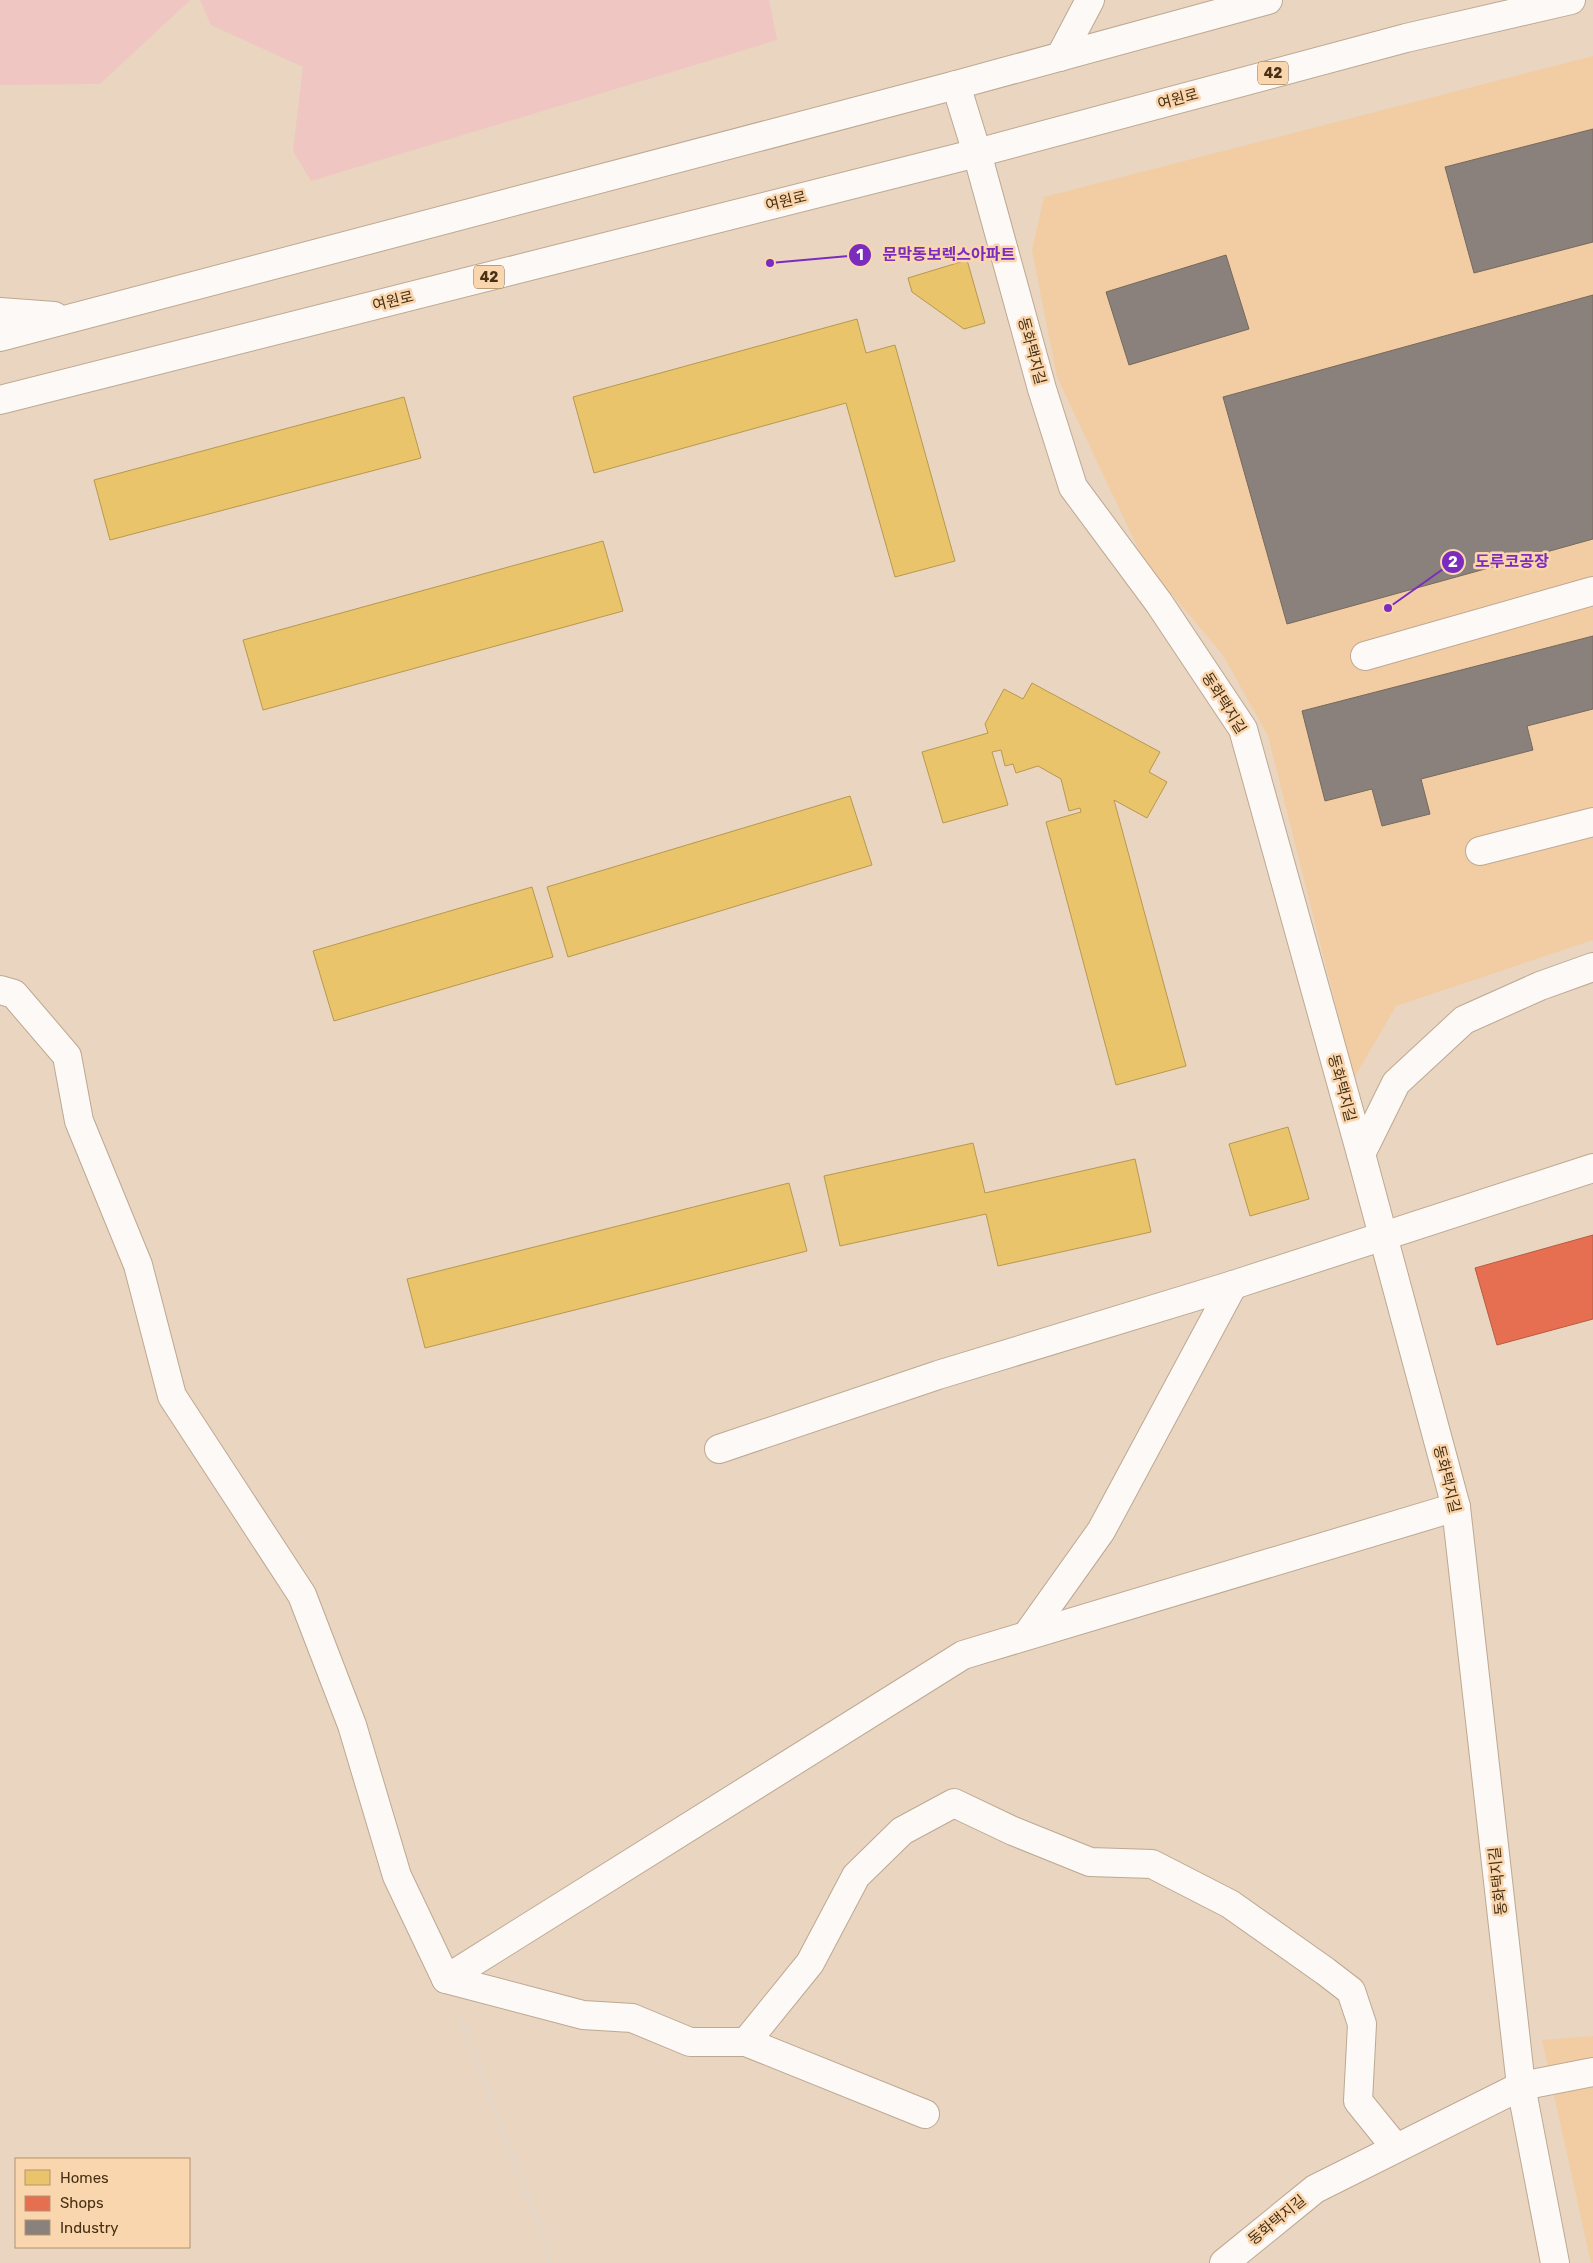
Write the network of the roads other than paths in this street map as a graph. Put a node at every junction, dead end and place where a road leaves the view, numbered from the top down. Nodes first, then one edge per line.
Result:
1 (1090, 0) edge
2 (1268, 0) edge
3 (1571, 0) edge
4 (1230, 4) edge
5 (1060, 57) junction
6 (956, 86) junction
7 (977, 153) junction
8 (0, 312) edge
9 (75, 318) junction
10 (0, 337) edge
11 (82, 380) junction
12 (0, 400) edge
13 (0, 420) edge
14 (1593, 590) edge
15 (1364, 656) dead end
16 (1593, 822) edge
17 (1480, 850) dead end
18 (1593, 967) edge
19 (0, 990) edge
20 (1360, 1154) junction
21 (1593, 1168) edge
22 (1381, 1236) junction
23 (1233, 1285) junction
24 (719, 1449) dead end
25 (1456, 1507) junction
26 (1027, 1635) junction
27 (446, 1979) junction
28 (746, 2042) junction
29 (1593, 2072) edge
30 (1521, 2086) junction
31 (926, 2114) dead end
32 (1396, 2148) junction
33 (1224, 2263) edge
34 (1555, 2263) edge

1 - 5 main road
2 - 4 main road
3 - 7 main road, 여원로 / 42
4 - 5 main road
5 - 6 main road
6 - 7 main road, 동화택지길
6 - 9 main road
7 - 11 main road, 여원로 / 42
7 - 20 main road, 동화택지길
8 - 9 main road
9 - 10 main road
11 - 12 main road, 여원로 / 42
11 - 13 main road
14 - 15 main road
16 - 17 main road
18 - 20 main road
19 - 27 main road
20 - 22 main road, 동화택지길
21 - 22 main road
22 - 23 main road
22 - 25 main road, 동화택지길
23 - 24 main road
23 - 26 main road
25 - 26 main road
25 - 30 main road, 동화택지길
26 - 27 main road
27 - 28 main road
28 - 31 main road
28 - 32 main road
29 - 30 main road, 동화택지길
30 - 32 main road, 동화택지길
30 - 34 main road, 동화택지길
32 - 33 main road, 동화택지길

